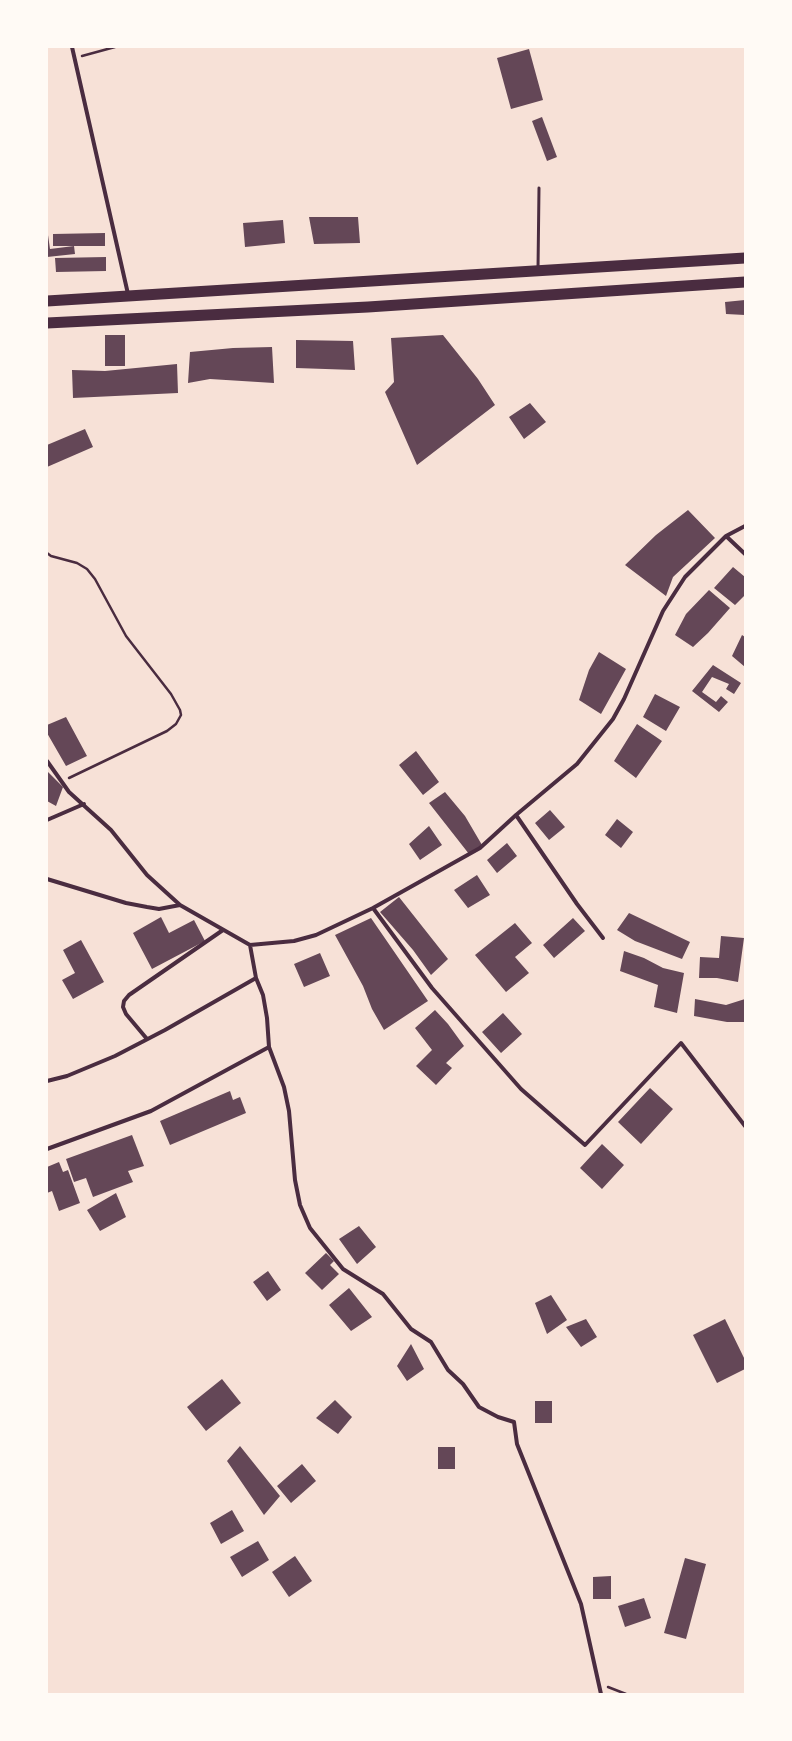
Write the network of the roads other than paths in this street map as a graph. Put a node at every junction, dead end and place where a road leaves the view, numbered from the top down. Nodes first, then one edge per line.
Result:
1 (72, 47) edge
2 (539, 188) dead end
3 (745, 258) edge
4 (538, 270) junction
5 (745, 282) edge
6 (128, 294) junction
7 (47, 301) edge
8 (47, 323) edge
9 (745, 526) edge
10 (726, 536) junction
11 (745, 554) edge
12 (47, 761) edge
13 (84, 804) junction
14 (516, 815) junction
15 (47, 820) edge
16 (47, 879) edge
17 (180, 905) junction
18 (373, 908) junction
19 (223, 930) junction
20 (603, 938) dead end
21 (250, 945) junction
22 (256, 978) junction
23 (147, 1039) junction
24 (269, 1047) junction
25 (47, 1081) edge
26 (745, 1126) edge
27 (47, 1149) edge
28 (601, 1694) edge

1 - 6 street
2 - 4 lane
3 - 4 highway
4 - 6 highway
5 - 8 highway
6 - 7 highway
9 - 10 street
10 - 11 street
10 - 14 street
12 - 13 street
13 - 15 street
13 - 17 street
14 - 18 street
14 - 20 street
16 - 17 street
17 - 19 street
18 - 21 street
18 - 26 street
19 - 21 street
19 - 23 street
21 - 22 street
22 - 23 street
22 - 24 street
23 - 25 street
24 - 27 street
24 - 28 street

